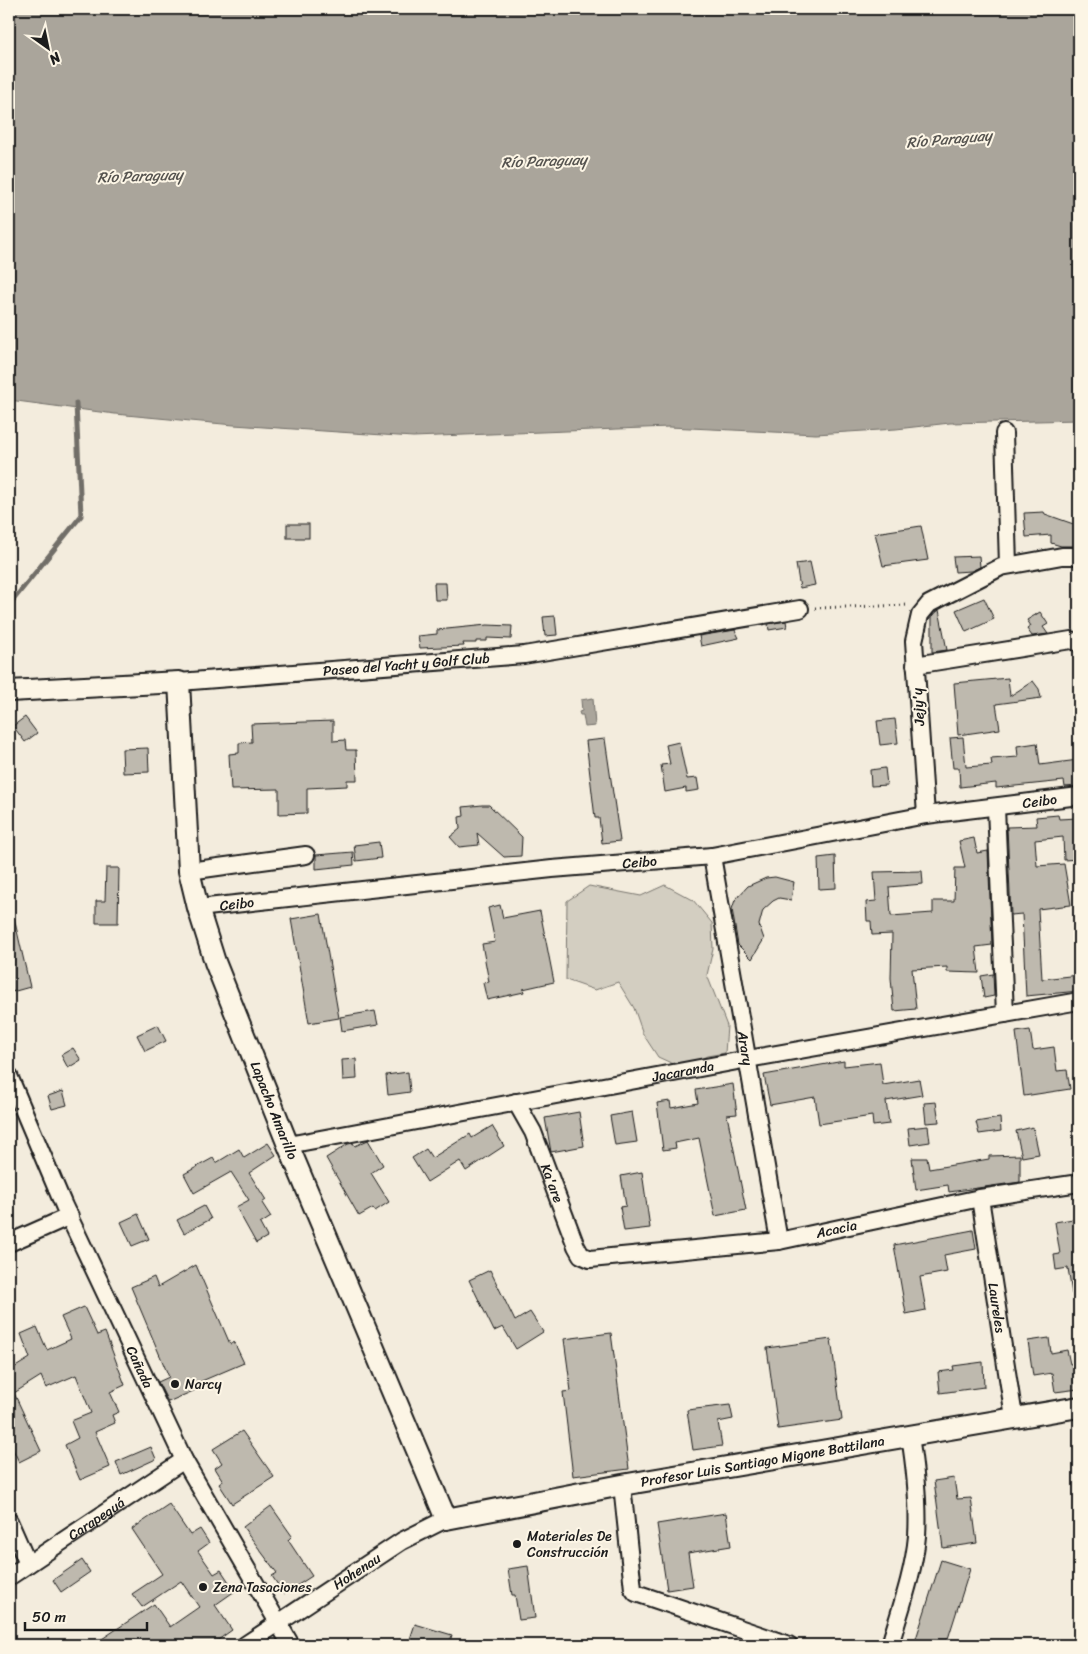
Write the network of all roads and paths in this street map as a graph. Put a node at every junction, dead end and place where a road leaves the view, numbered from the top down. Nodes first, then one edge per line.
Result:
1 (1004, 433) dead end
2 (1079, 556) edge
3 (1008, 565) junction
4 (929, 604) junction
5 (800, 609) joint
6 (1079, 643) edge
7 (915, 665) junction
8 (179, 682) junction
9 (9, 691) edge
10 (1079, 796) edge
11 (996, 808) junction
12 (926, 815) junction
13 (306, 855) dead end
14 (712, 856) junction
15 (189, 872) junction
16 (198, 908) junction
17 (1079, 1001) edge
18 (1005, 1014) junction
19 (748, 1059) junction
20 (9, 1076) edge
21 (516, 1102) junction
22 (288, 1145) junction
23 (1079, 1183) edge
24 (980, 1198) junction
25 (70, 1216) junction
26 (779, 1240) junction
27 (9, 1243) edge
28 (590, 1259) joint
29 (1079, 1407) edge
30 (1014, 1417) junction
31 (910, 1436) junction
32 (184, 1460) junction
33 (622, 1485) junction
34 (446, 1520) junction
35 (9, 1521) edge
36 (28, 1564) junction
37 (9, 1577) edge
38 (278, 1623) junction
39 (892, 1638) dead end
40 (245, 1645) edge
41 (291, 1645) edge
42 (789, 1645) edge

1 - 3 street
2 - 3 street
3 - 4 street
4 - 5 path
4 - 7 street, Jejy'y
5 - 8 street, Paseo del Yacht y Golf Club
6 - 7 street
7 - 12 street, Jejy'y
8 - 9 main road, Paseo del Yacht y Golf Club
8 - 15 main road, Lapacho Amarillo
10 - 11 street, Ceibo
11 - 12 street, Ceibo
11 - 18 street
12 - 14 street, Ceibo
13 - 15 street
14 - 16 street, Ceibo
14 - 19 street, Arary
15 - 16 main road, Lapacho Amarillo
16 - 22 main road, Lapacho Amarillo
17 - 18 street, Jacaranda
18 - 19 street, Jacaranda
19 - 21 street, Jacaranda
19 - 26 street, Arary
20 - 25 street, Cañada
21 - 22 street, Jacaranda
21 - 28 street, Ka'are
22 - 34 main road, Lapacho Amarillo
23 - 24 street, Acacia
24 - 26 street, Acacia
24 - 30 street, Laureles
25 - 27 street
25 - 32 street, Cañada
26 - 28 street, Acacia
29 - 30 main road, Profesor Luis Santiago Migone Battilana
30 - 31 main road, Profesor Luis Santiago Migone Battilana
31 - 33 main road, Profesor Luis Santiago Migone Battilana
31 - 39 street
32 - 36 street, Carapeguá
32 - 38 street, Cañada
33 - 34 main road, Profesor Luis Santiago Migone Battilana
33 - 42 street
34 - 38 street, Hohenau
35 - 36 street
36 - 37 street, Carapeguá
38 - 40 street, Hohenau
38 - 41 street, Cañada

